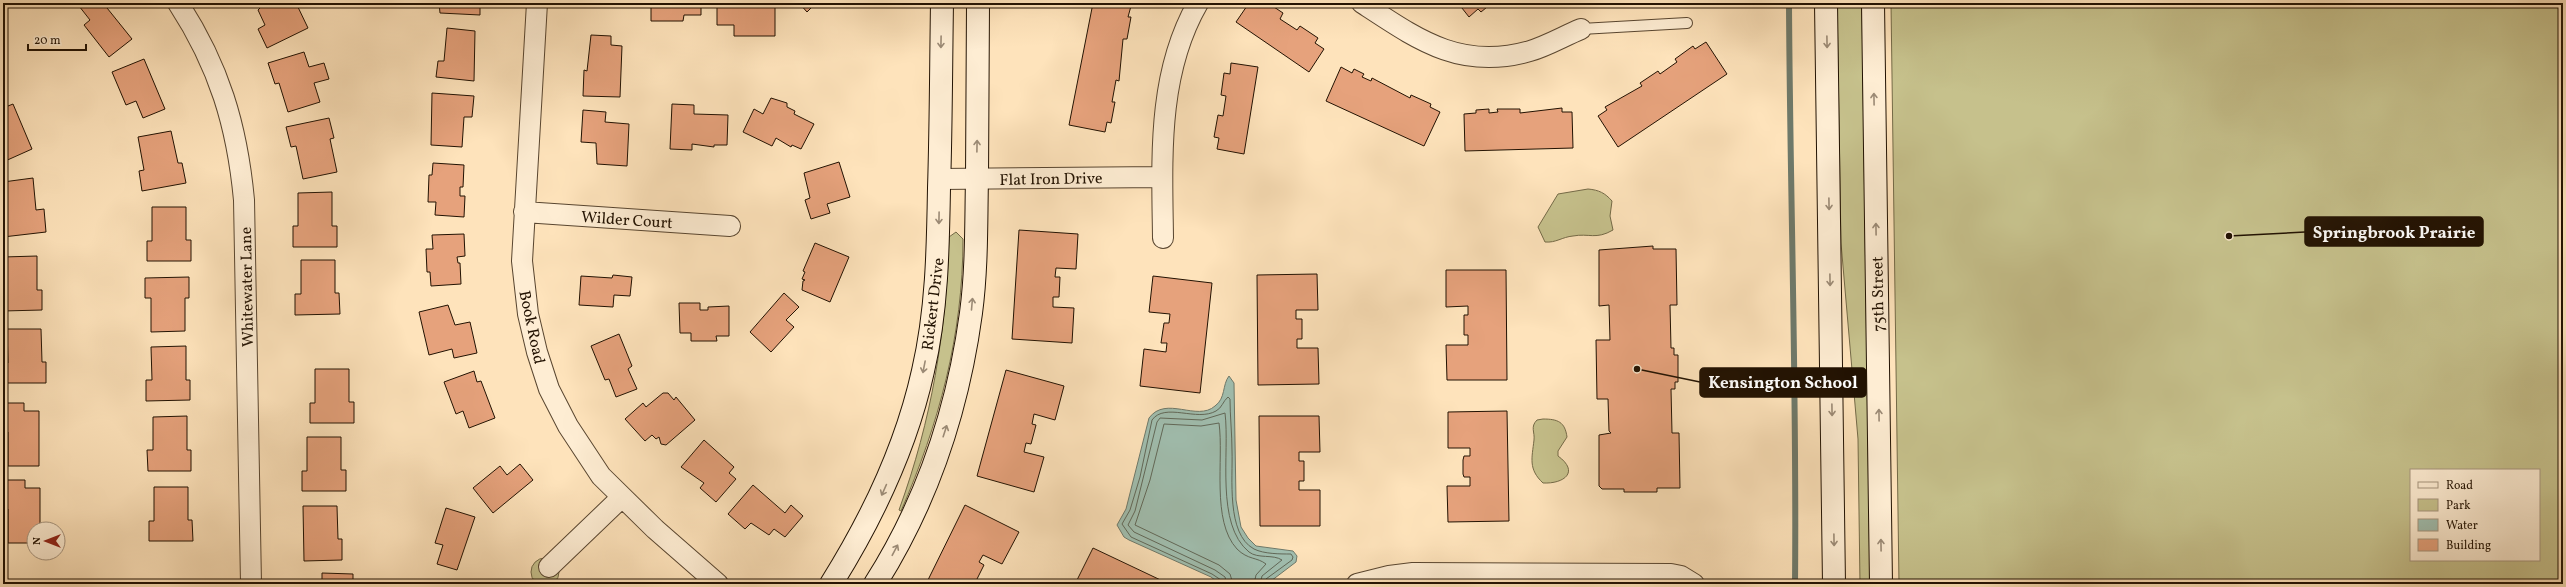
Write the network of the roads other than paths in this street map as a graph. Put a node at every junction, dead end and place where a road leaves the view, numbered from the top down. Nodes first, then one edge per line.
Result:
1 (178, 3) edge
2 (537, 3) edge
3 (942, 3) edge
4 (978, 3) edge
5 (1198, 3) edge
6 (1362, 3) edge
7 (1826, 3) edge
8 (1873, 3) edge
9 (1687, 23) dead end
10 (1580, 29) joint
11 (1162, 177) junction
12 (940, 179) junction
13 (977, 179) junction
14 (524, 212) junction
15 (730, 226) dead end
16 (1163, 238) dead end
17 (622, 496) junction
18 (549, 567) dead end
19 (250, 584) edge
20 (718, 584) edge
21 (831, 584) edge
22 (875, 584) edge
23 (1357, 584) edge
24 (1694, 584) edge
25 (1834, 584) edge
26 (1881, 584) edge

1 - 19 street, Whitewater Lane
2 - 14 street, Book Road
3 -> 12 street, Rickert Drive
13 -> 4 street
5 - 11 street
6 - 10 street
7 -> 25 street
26 -> 8 street, 75th Street
9 - 10 lane
11 - 13 street, Flat Iron Drive
11 - 16 street
12 - 13 street, Flat Iron Drive
12 -> 21 street, Rickert Drive
22 -> 13 street
14 - 15 street, Wilder Court
14 - 17 street, Book Road
17 - 18 street
17 - 20 street, Book Road
23 - 24 street

